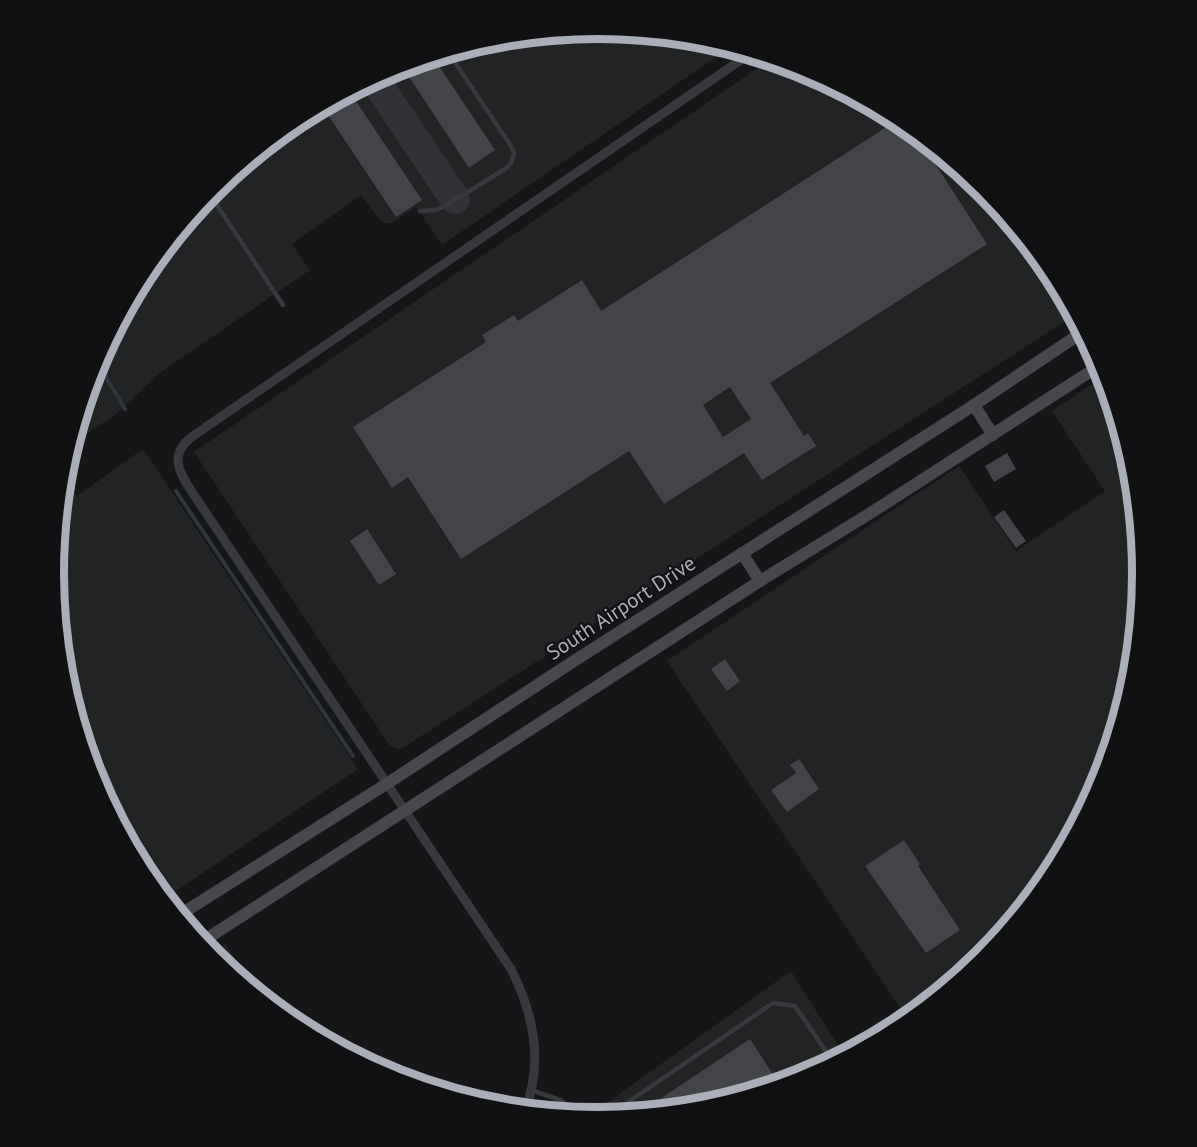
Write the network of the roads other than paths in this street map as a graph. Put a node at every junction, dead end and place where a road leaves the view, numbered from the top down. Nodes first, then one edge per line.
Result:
1 (453, 59) edge
2 (743, 59) edge
3 (215, 202) edge
4 (420, 211) dead end
5 (283, 305) dead end
6 (1077, 336) edge
7 (1092, 370) edge
8 (974, 405) junction
9 (993, 435) junction
10 (742, 553) junction
11 (760, 581) junction
12 (388, 783) junction
13 (406, 811) junction
14 (185, 912) edge
15 (208, 938) edge
16 (829, 1056) edge
17 (531, 1090) junction
18 (527, 1103) edge
19 (570, 1107) edge
20 (620, 1107) edge

1 - 4 lane
2 - 12 street
3 - 5 lane
6 - 8 main road, South Airport Drive
7 - 9 main road
8 - 9 main road
8 - 10 main road, South Airport Drive
9 - 11 main road
10 - 11 main road
10 - 12 main road, South Airport Drive
11 - 13 main road
12 - 13 street
12 - 14 main road, South Airport Drive
13 - 15 main road
13 - 17 street
16 - 20 lane
17 - 18 street
17 - 19 lane

